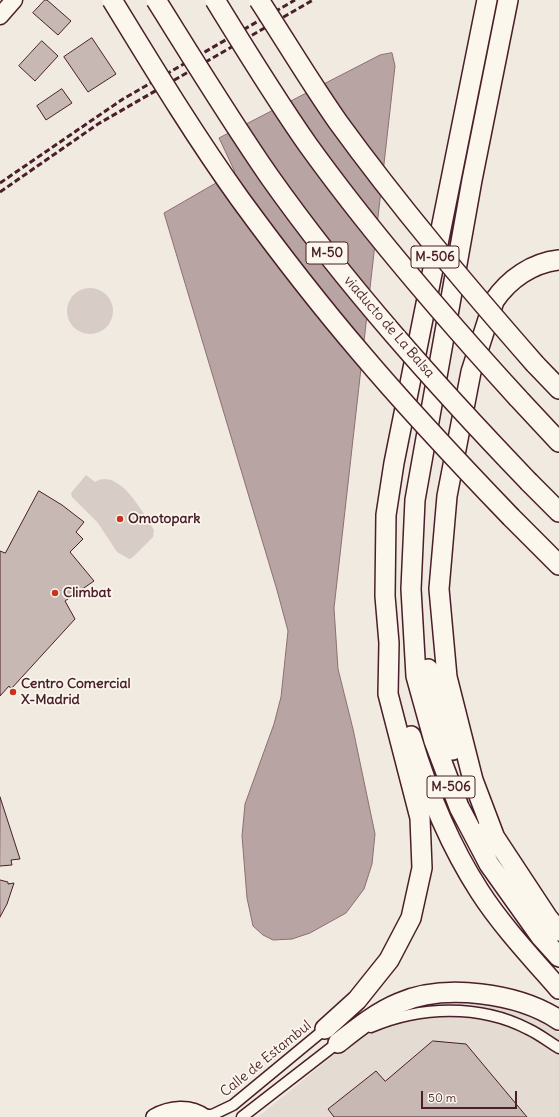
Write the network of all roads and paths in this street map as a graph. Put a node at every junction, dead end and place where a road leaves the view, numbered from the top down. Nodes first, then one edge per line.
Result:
1 (14, 0) edge
2 (112, 0) edge
3 (156, 0) edge
4 (215, 0) edge
5 (259, 0) edge
6 (487, 0) edge
7 (508, 0) edge
8 (0, 16) edge
9 (559, 260) edge
10 (559, 389) edge
11 (559, 442) edge
12 (559, 512) edge
13 (530, 536) junction
14 (559, 557) edge
15 (559, 565) edge
16 (411, 589) junction
17 (388, 643) junction
18 (495, 838) junction
19 (559, 931) edge
20 (559, 957) edge
21 (559, 988) edge
22 (559, 1020) edge
23 (325, 1029) joint
24 (338, 1043) junction
25 (559, 1048) edge
26 (204, 1116) edge
27 (154, 1117) edge
28 (242, 1117) edge

1 - 8 main road
2 - 13 highway, bridge
3 - 12 highway, viaducto de La Balsa / M-50, bridge
4 - 11 highway, bridge
5 - 10 highway, bridge
6 - 17 highway, M-506
7 - 16 highway, M-506
9 - 18 highway
13 - 14 highway
13 - 15 highway
16 - 18 highway
16 - 20 highway, M-506
17 - 21 highway, M-506
17 - 23 highway
18 - 19 highway
22 - 24 highway
23 - 26 street, Calle de Estambul
24 - 25 street
24 - 28 street
26 - 27 street

